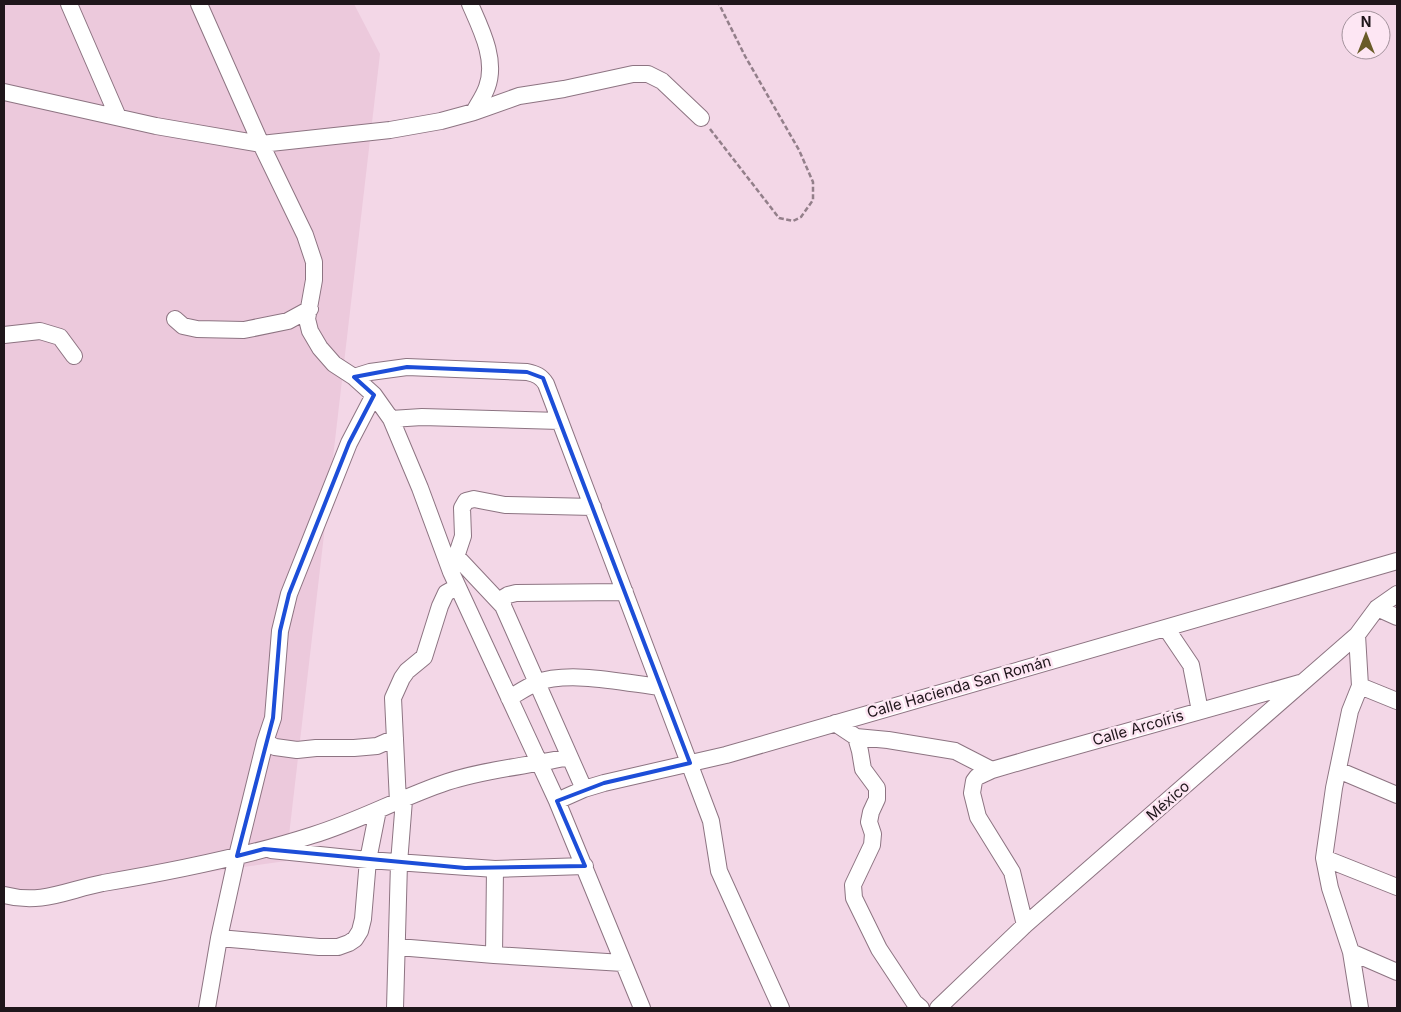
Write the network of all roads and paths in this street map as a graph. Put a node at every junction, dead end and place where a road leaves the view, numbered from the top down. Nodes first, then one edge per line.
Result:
1 (68, 4) edge
2 (199, 4) edge
3 (470, 4) edge
4 (719, 4) edge
5 (4, 92) edge
6 (474, 112) junction
7 (118, 117) junction
8 (701, 118) joint
9 (261, 144) junction
10 (310, 309) junction
11 (174, 319) dead end
12 (4, 335) edge
13 (74, 356) dead end
14 (354, 377) junction
15 (374, 395) junction
16 (391, 419) junction
17 (560, 421) junction
18 (593, 507) junction
19 (456, 556) junction
20 (1397, 561) edge
21 (454, 579) junction
22 (625, 592) junction
23 (1397, 594) edge
24 (503, 606) junction
25 (1377, 608) junction
26 (1397, 617) edge
27 (1166, 628) junction
28 (1357, 635) junction
29 (1305, 681) junction
30 (537, 682) junction
31 (1360, 686) junction
32 (660, 687) junction
33 (509, 698) junction
34 (1397, 701) edge
35 (1200, 711) junction
36 (835, 723) junction
37 (856, 737) junction
38 (395, 738) junction
39 (265, 742) junction
40 (569, 756) junction
41 (540, 763) junction
42 (690, 763) junction
43 (992, 770) junction
44 (1338, 770) junction
45 (584, 789) junction
46 (1397, 794) edge
47 (401, 801) junction
48 (557, 801) junction
49 (378, 810) junction
50 (264, 849) junction
51 (237, 856) junction
52 (1324, 858) junction
53 (368, 860) junction
54 (399, 863) junction
55 (585, 866) junction
56 (495, 870) junction
57 (1397, 887) edge
58 (4, 894) edge
59 (1025, 925) junction
60 (219, 938) junction
61 (398, 947) junction
62 (1351, 952) junction
63 (494, 955) junction
64 (623, 962) junction
65 (1397, 972) edge
66 (207, 1008) edge
67 (395, 1008) edge
68 (642, 1008) edge
69 (781, 1008) edge
70 (921, 1008) edge
71 (938, 1008) edge
72 (1360, 1008) edge

1 - 7 street
2 - 9 street
3 - 6 street
4 - 8 path
5 - 7 street
6 - 8 street
6 - 9 street
7 - 9 street
9 - 10 street
10 - 11 street
10 - 14 street
12 - 13 street
14 - 15 street
14 - 17 street
15 - 16 street
15 - 39 street
16 - 17 street
16 - 21 street
17 - 18 street
18 - 19 street
18 - 22 street
19 - 21 street
19 - 24 street
20 - 27 street, Calle Hacienda San Román
21 - 33 street
21 - 38 street
22 - 24 street
22 - 32 street
23 - 25 street, México
24 - 30 street
25 - 26 street
25 - 28 street, México
27 - 35 street
27 - 36 street, Calle Hacienda San Román
28 - 29 street, México
28 - 31 street
29 - 35 street, Calle Arcoíris
29 - 59 street, México
30 - 32 street
30 - 33 street
30 - 40 street
31 - 34 street
31 - 44 street
32 - 42 street
33 - 41 street
35 - 43 street, Calle Arcoíris
36 - 37 street, Calle Hacienda San Román
36 - 42 street
37 - 43 street
37 - 70 street, Calle Hacienda San Román
38 - 39 street
38 - 47 street
39 - 51 street
40 - 41 street
40 - 45 street
41 - 47 street
41 - 48 street
42 - 45 street
42 - 69 street
43 - 59 street, Calle Arcoíris
44 - 46 street
44 - 52 street
45 - 48 street
47 - 49 street
47 - 54 street
48 - 55 street
49 - 50 street
49 - 53 street
50 - 51 street
50 - 53 street
51 - 58 street
51 - 60 street
52 - 57 street
52 - 62 street
53 - 54 street
53 - 60 street
54 - 56 street
54 - 61 street
55 - 56 street
55 - 64 street
56 - 63 street
59 - 71 street, México
60 - 66 street
61 - 63 street
61 - 67 street
62 - 65 street
62 - 72 street
63 - 64 street
64 - 68 street

